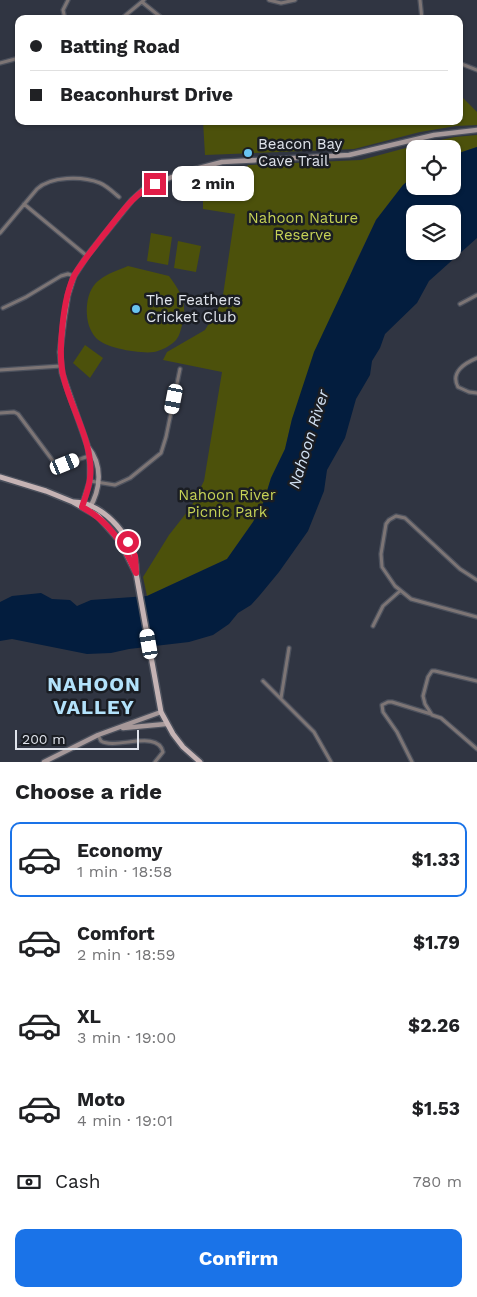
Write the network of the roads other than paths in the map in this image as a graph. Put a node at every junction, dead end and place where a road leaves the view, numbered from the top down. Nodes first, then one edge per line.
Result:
1 (68, 0) edge
2 (269, 0) edge
3 (295, 0) edge
4 (420, 0) edge
5 (143, 1) edge
6 (64, 15) edge
7 (126, 15) edge
8 (159, 15) edge
9 (422, 15) edge
10 (15, 59) edge
11 (0, 63) edge
12 (463, 65) edge
13 (477, 70) edge
14 (477, 130) edge
15 (119, 197) dead end
16 (24, 204) junction
17 (0, 233) edge
18 (87, 256) junction
19 (74, 276) junction
20 (477, 295) edge
21 (460, 304) dead end
22 (3, 308) dead end
23 (477, 358) edge
24 (61, 366) junction
25 (180, 369) dead end
26 (0, 370) edge
27 (477, 393) edge
28 (0, 413) edge
29 (88, 446) junction
30 (89, 456) junction
31 (0, 477) edge
32 (90, 481) junction
33 (99, 483) junction
34 (83, 504) junction
35 (90, 508) junction
36 (477, 580) edge
37 (400, 591) junction
38 (477, 617) edge
39 (373, 626) dead end
40 (289, 648) dead end
41 (263, 681) dead end
42 (477, 681) edge
43 (281, 698) junction
44 (161, 712) junction
45 (432, 715) junction
46 (166, 724) junction
47 (117, 728) junction
48 (98, 735) junction
49 (477, 749) edge
50 (44, 762) edge
51 (155, 762) edge
52 (200, 762) edge
53 (331, 762) edge
54 (412, 762) edge

1 - 6 street
2 - 3 street
4 - 9 street
5 - 7 street
5 - 8 street
10 - 11 street
12 - 13 street
14 - 18 street
15 - 16 street
16 - 17 street
16 - 18 street
18 - 19 street
19 - 22 street
19 - 24 street
20 - 21 street
23 - 27 street
24 - 26 street
24 - 29 street
25 - 33 street
28 - 30 street
29 - 30 street
29 - 33 street
30 - 32 street
31 - 34 main road
32 - 33 street
32 - 34 street
33 - 35 street
34 - 35 main road
35 - 44 main road
36 - 37 street
37 - 38 street
37 - 39 street
40 - 43 street
41 - 43 street
42 - 45 street
43 - 53 street
44 - 46 main road
44 - 47 street
45 - 49 street
45 - 54 street
46 - 47 street
46 - 52 main road
47 - 48 street
48 - 50 street
48 - 51 street

